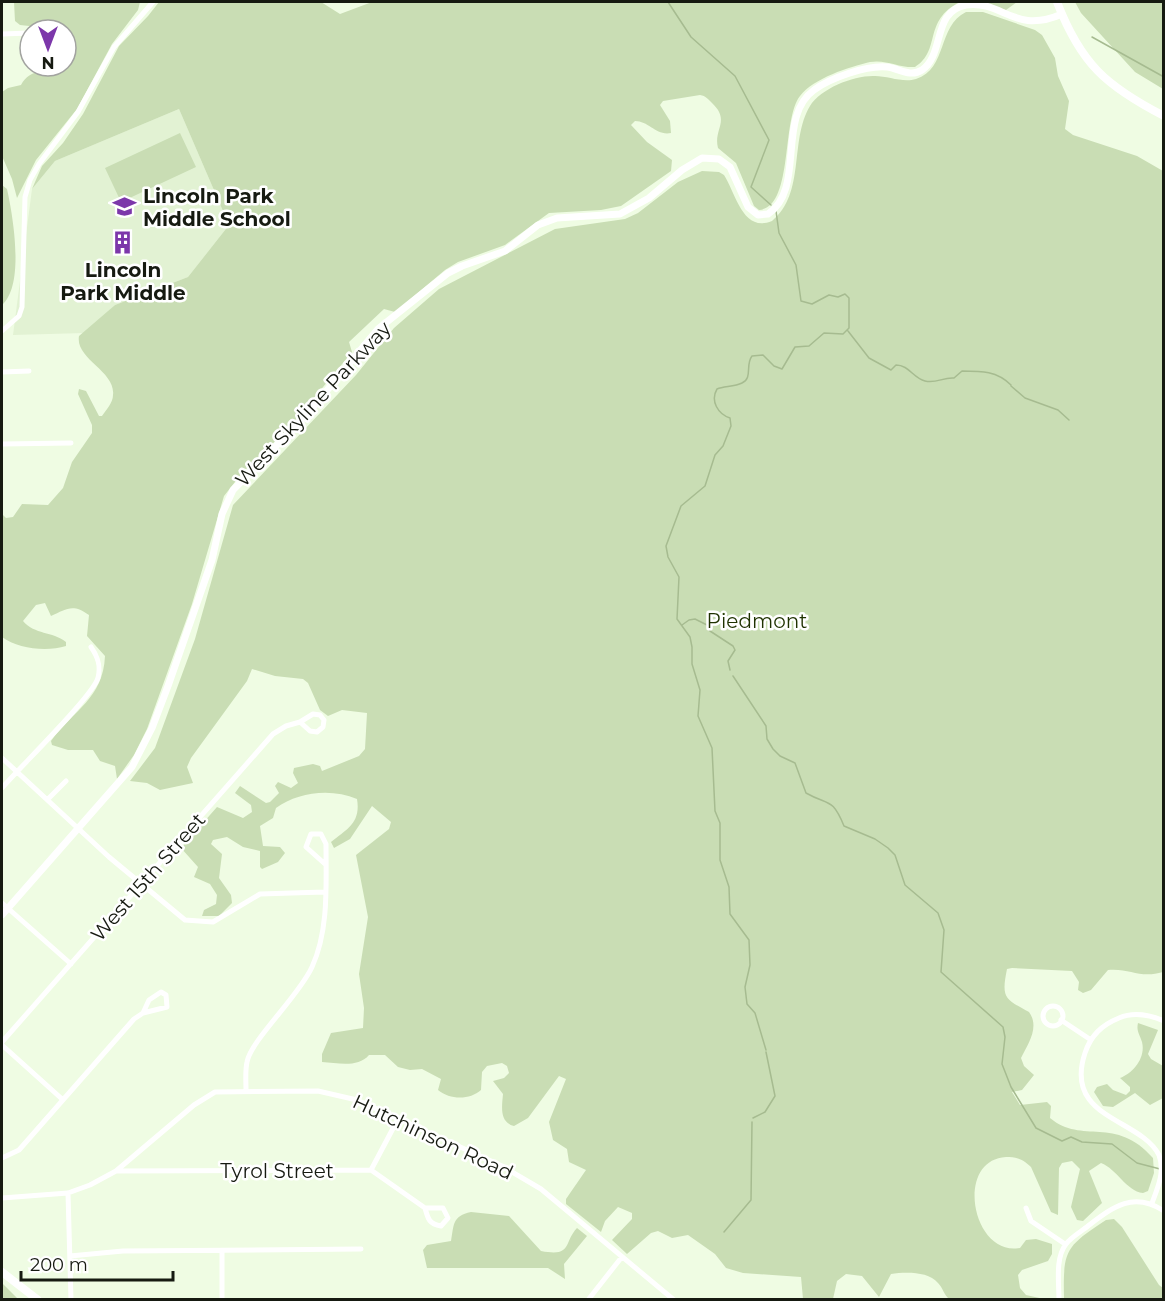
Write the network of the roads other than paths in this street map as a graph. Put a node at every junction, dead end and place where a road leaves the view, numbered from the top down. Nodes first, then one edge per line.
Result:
1 (153, 2) edge
2 (1057, 2) edge
3 (1062, 14) junction
4 (18, 33) edge
5 (2, 34) edge
6 (1164, 116) edge
7 (2, 331) edge
8 (29, 371) dead end
9 (2, 372) edge
10 (71, 443) dead end
11 (2, 444) edge
12 (91, 647) dead end
13 (300, 722) dead end
14 (2, 758) edge
15 (17, 771) junction
16 (66, 781) dead end
17 (2, 788) edge
18 (48, 800) junction
19 (80, 829) junction
20 (325, 864) junction
21 (141, 885) junction
22 (324, 892) junction
23 (4, 906) edge
24 (2, 915) edge
25 (71, 964) junction
26 (143, 1013) junction
27 (1061, 1020) dead end
28 (1164, 1021) edge
29 (1091, 1040) junction
30 (2, 1043) edge
31 (246, 1090) junction
32 (62, 1099) junction
33 (398, 1119) junction
34 (2, 1158) edge
35 (371, 1170) junction
36 (116, 1171) junction
37 (68, 1193) junction
38 (2, 1198) edge
39 (1152, 1203) junction
40 (426, 1208) junction
41 (1026, 1208) dead end
42 (1164, 1211) edge
43 (1065, 1244) junction
44 (361, 1249) dead end
45 (222, 1252) junction
46 (70, 1256) junction
47 (621, 1258) junction
48 (2, 1272) edge
49 (38, 1299) edge
50 (71, 1299) edge
51 (222, 1299) edge
52 (588, 1299) edge
53 (674, 1299) edge
54 (1059, 1299) edge

1 - 7 street
2 - 3 main road
3 - 6 main road
3 - 19 street, West Skyline Parkway
4 - 5 street
8 - 9 street
10 - 11 street
12 - 15 street
13 - 21 street, West 15th Street
14 - 15 street
15 - 17 street
15 - 18 street
16 - 18 street
18 - 19 street
19 - 21 street
19 - 23 street, West Skyline Parkway
20 - 20 street
20 - 22 street
21 - 22 street
21 - 25 street, West 15th Street
22 - 31 street
23 - 24 street, West Skyline Parkway
23 - 25 street
25 - 30 street, West 15th Street
26 - 26 street
26 - 32 street
27 - 29 street
28 - 29 street
29 - 39 street
30 - 32 street
31 - 33 street, Hutchinson Road
31 - 36 street, Hutchinson Road
32 - 34 street
33 - 35 street
33 - 47 street, Hutchinson Road
35 - 36 street, Tyrol Street
35 - 40 street
36 - 37 street, Hutchinson Road
37 - 38 street, Hutchinson Road
37 - 46 street
39 - 42 street
39 - 43 street
40 - 40 street
41 - 43 street
43 - 54 street
44 - 45 street
45 - 46 street
45 - 51 street
46 - 50 street
47 - 52 street
47 - 53 street, Hutchinson Road
48 - 49 main road

